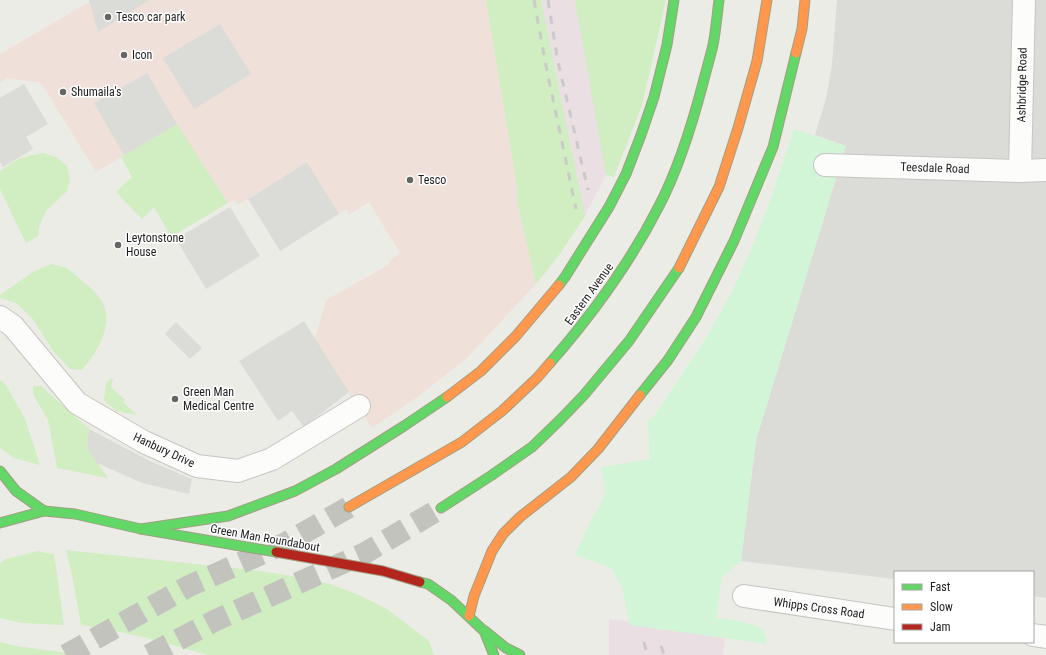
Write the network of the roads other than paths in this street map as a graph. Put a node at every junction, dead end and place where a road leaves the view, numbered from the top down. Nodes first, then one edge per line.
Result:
1 (674, 0) edge
2 (719, 0) edge
3 (767, 0) edge
4 (805, 0) edge
5 (1024, 0) edge
6 (825, 166) dead end
7 (1046, 170) edge
8 (1020, 171) junction
9 (0, 317) edge
10 (358, 406) dead end
11 (0, 471) edge
12 (349, 507) tunnel mouth
13 (441, 508) tunnel mouth
14 (44, 511) junction
15 (0, 523) edge
16 (141, 529) junction
17 (744, 596) dead end
18 (469, 616) junction
19 (894, 619) edge
20 (484, 631) junction
21 (1034, 636) edge
22 (1046, 637) edge
23 (494, 655) edge
24 (520, 655) edge

1 - 16 main road
2 - 12 main road, Eastern Avenue
3 - 13 main road
4 - 18 main road
5 - 8 street, Ashbridge Road
6 - 8 street, Teesdale Road
7 - 8 street, Teesdale Road
9 - 10 street, Hanbury Drive
11 - 14 main road
14 - 15 main road, Green Man Roundabout
14 - 16 main road, Green Man Roundabout
16 - 18 main road, Green Man Roundabout
17 - 19 street, Whipps Cross Road
18 - 20 main road, Green Man Roundabout
20 - 23 main road, Green Man Roundabout
20 - 24 main road
21 - 22 street

